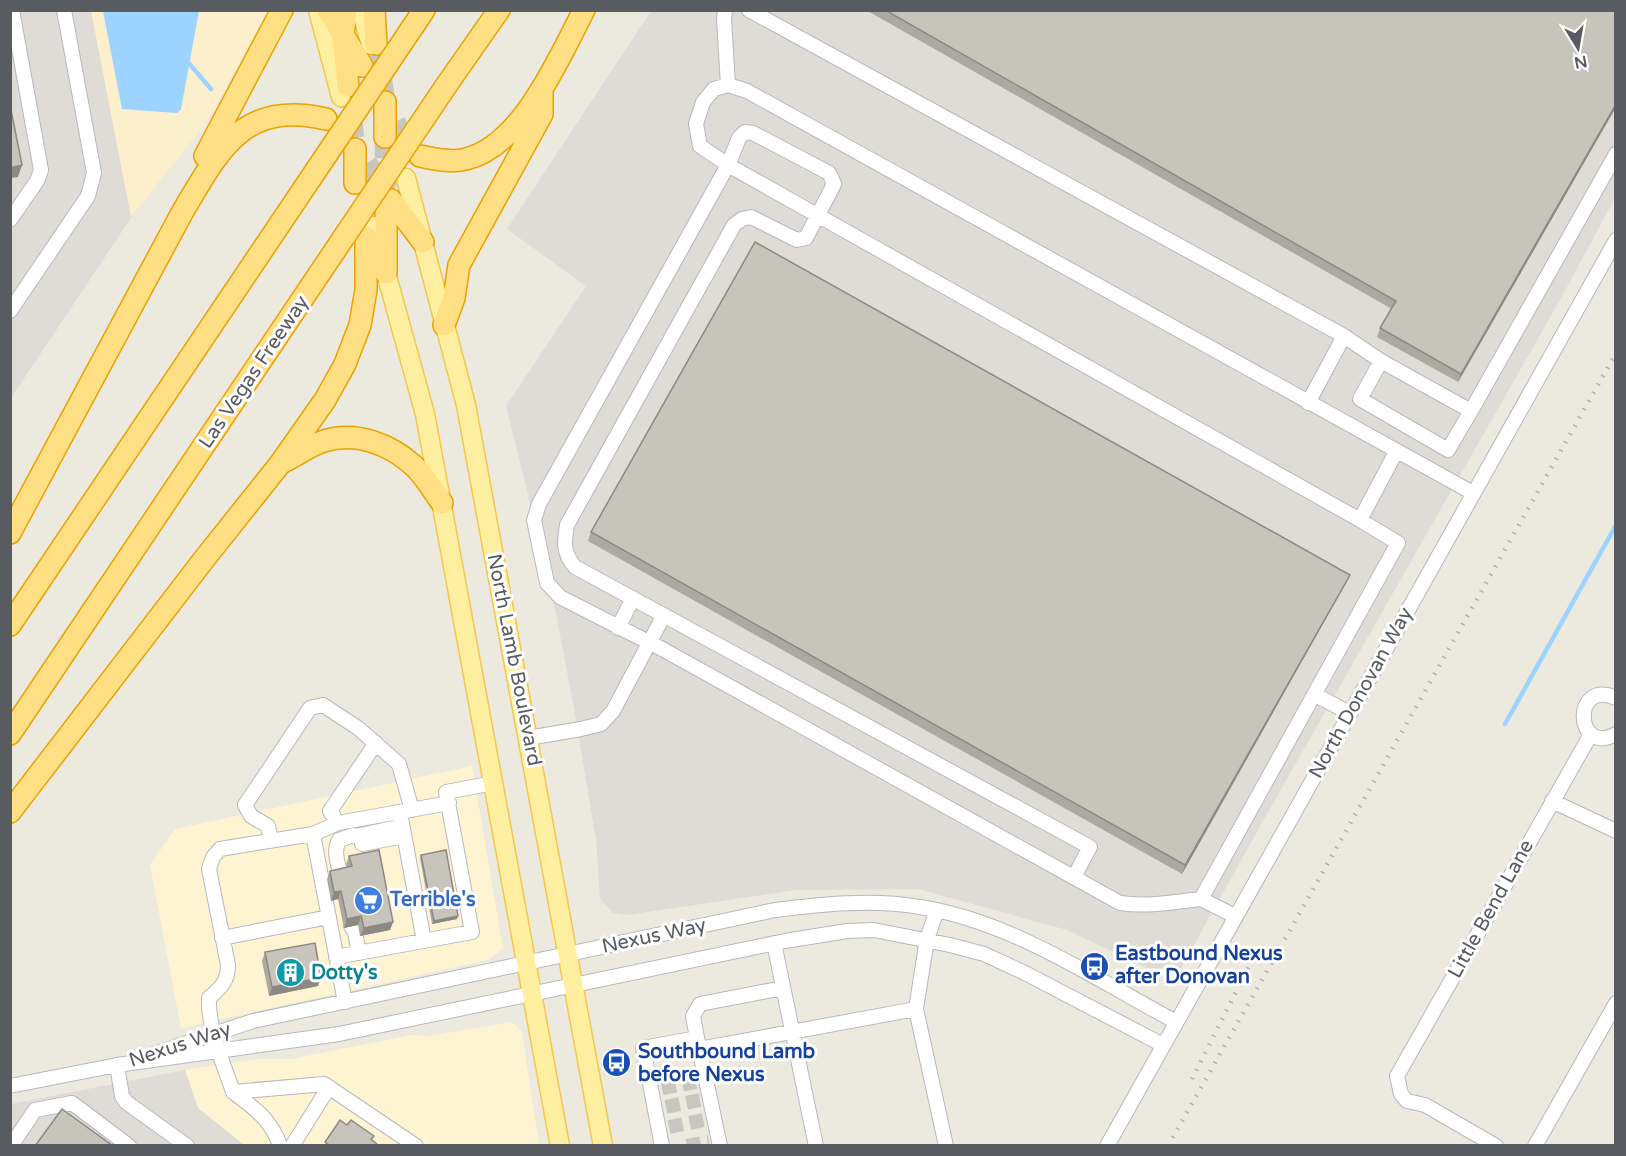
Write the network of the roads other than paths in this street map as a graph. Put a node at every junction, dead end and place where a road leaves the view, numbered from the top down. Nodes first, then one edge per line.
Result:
1 (12, 10) edge
2 (64, 10) edge
3 (282, 10) edge
4 (318, 10) edge
5 (328, 10) edge
6 (346, 10) edge
7 (361, 10) edge
8 (374, 10) edge
9 (499, 10) edge
10 (584, 10) edge
11 (725, 10) edge
12 (749, 10) edge
13 (419, 18) edge
14 (343, 35) junction
15 (370, 53) junction
16 (728, 85) junction
17 (542, 90) junction
18 (344, 91) joint
19 (385, 102) tunnel mouth
20 (326, 119) dead end
21 (390, 129) tunnel mouth
22 (1616, 154) edge
23 (420, 156) dead end
24 (728, 165) junction
25 (406, 178) tunnel mouth
26 (183, 211) junction
27 (818, 216) junction
28 (10, 220) edge
29 (370, 232) joint
30 (1616, 240) edge
31 (423, 242) junction
32 (386, 273) junction
33 (10, 312) edge
34 (444, 325) junction
35 (1344, 336) junction
36 (1381, 360) junction
37 (1308, 403) junction
38 (1471, 411) junction
39 (1396, 452) junction
40 (280, 464) junction
41 (1473, 493) junction
42 (442, 503) junction
43 (1360, 520) junction
44 (10, 533) edge
45 (633, 598) junction
46 (664, 615) junction
47 (10, 625) edge
48 (618, 628) junction
49 (650, 644) junction
50 (1314, 694) junction
51 (1616, 698) edge
52 (1349, 713) junction
53 (10, 734) edge
54 (1591, 734) junction
55 (1616, 734) edge
56 (528, 738) junction
57 (376, 743) junction
58 (494, 783) junction
59 (1552, 801) junction
60 (449, 803) junction
61 (10, 812) edge
62 (404, 821) junction
63 (338, 824) junction
64 (1616, 831) edge
65 (313, 834) junction
66 (271, 840) junction
67 (340, 876) edge
68 (1074, 877) junction
69 (1201, 899) junction
70 (937, 910) junction
71 (1235, 916) junction
72 (328, 917) junction
73 (351, 926) edge
74 (222, 938) junction
75 (927, 939) junction
76 (424, 941) junction
77 (774, 943) junction
78 (359, 953) junction
79 (568, 955) junction
80 (336, 957) junction
81 (527, 964) junction
82 (574, 986) junction
83 (783, 988) junction
84 (533, 994) junction
85 (345, 1002) junction
86 (1616, 1003) edge
87 (916, 1009) junction
88 (1176, 1022) junction
89 (792, 1030) junction
90 (214, 1034) junction
91 (698, 1043) junction
92 (1163, 1045) junction
93 (220, 1051) junction
94 (117, 1065) junction
95 (10, 1086) edge
96 (329, 1087) junction
97 (233, 1092) junction
98 (716, 1142) edge
99 (11, 1146) edge
100 (129, 1146) edge
101 (187, 1146) edge
102 (280, 1146) edge
103 (292, 1146) edge
104 (416, 1146) edge
105 (560, 1146) edge
106 (603, 1146) edge
107 (662, 1146) edge
108 (816, 1146) edge
109 (946, 1146) edge
110 (1107, 1146) edge
111 (1496, 1146) edge
112 (1535, 1146) edge

1 - 28 street
2 - 33 street
3 - 26 highway
4 - 18 main road
5 - 14 highway
6 - 14 highway
7 - 15 main road
8 - 15 highway
9 - 53 highway, Las Vegas Freeway, bridge
10 - 17 highway
11 - 16 street
12 - 35 street
13 - 47 highway, bridge
14 - 15 highway
14 - 18 highway
16 - 24 street
16 - 37 street
17 - 23 highway
17 - 34 highway
19 - 21 highway
20 - 26 highway
22 - 38 street
24 - 27 street
24 - 27 street
24 - 48 street
25 - 31 main road, North Lamb Boulevard
26 - 44 highway
27 - 43 street
27 - 45 street
29 - 32 main road
29 - 40 highway
30 - 41 street, North Donovan Way
31 - 32 highway
31 - 34 main road, North Lamb Boulevard
32 - 42 main road
34 - 56 main road, North Lamb Boulevard
35 - 36 street
35 - 37 street
36 - 38 street
36 - 38 street
37 - 39 street
39 - 41 street
39 - 43 street
40 - 42 highway
40 - 61 highway
41 - 52 street, North Donovan Way
42 - 58 main road
43 - 50 street
45 - 46 street
45 - 48 street
46 - 49 street
46 - 68 street
48 - 49 street
49 - 56 street
49 - 68 street
50 - 52 street
50 - 69 street
51 - 54 street
52 - 71 street, North Donovan Way
54 - 55 street
54 - 59 street, Little Bend Lane
56 - 79 main road, North Lamb Boulevard
57 - 62 street
57 - 63 street
57 - 66 street
58 - 60 street
58 - 81 main road
59 - 64 street
59 - 111 street, Little Bend Lane
60 - 62 street
60 - 76 street
62 - 63 street
62 - 67 street
62 - 76 street
63 - 65 street
65 - 66 street
65 - 72 street
66 - 74 street
68 - 69 street
69 - 71 street
70 - 75 street
70 - 79 street, Nexus Way
70 - 88 street, Nexus Way
71 - 88 street, North Donovan Way
72 - 74 street
72 - 80 street
73 - 78 street
74 - 90 street
75 - 77 street, Nexus Way
75 - 87 street
75 - 92 street, Nexus Way
76 - 78 street
77 - 82 street, Nexus Way
77 - 83 street
78 - 80 street
79 - 81 street, Nexus Way
79 - 82 main road, North Lamb Boulevard
80 - 85 street
81 - 84 main road
81 - 85 street, Nexus Way
82 - 84 street, Nexus Way
82 - 106 main road, North Lamb Boulevard
83 - 89 street
83 - 91 street
84 - 93 street, Nexus Way
84 - 105 main road
85 - 90 street, Nexus Way
86 - 112 street
87 - 89 street
87 - 109 street
88 - 92 street, North Donovan Way
89 - 91 street
89 - 108 street
90 - 93 street
90 - 94 street, Nexus Way
91 - 98 street
91 - 107 street
92 - 110 street, North Donovan Way
93 - 94 street, Nexus Way
93 - 97 street
94 - 95 street, Nexus Way
94 - 101 street
96 - 97 street
96 - 103 street
96 - 104 street
97 - 102 street
99 - 100 street

